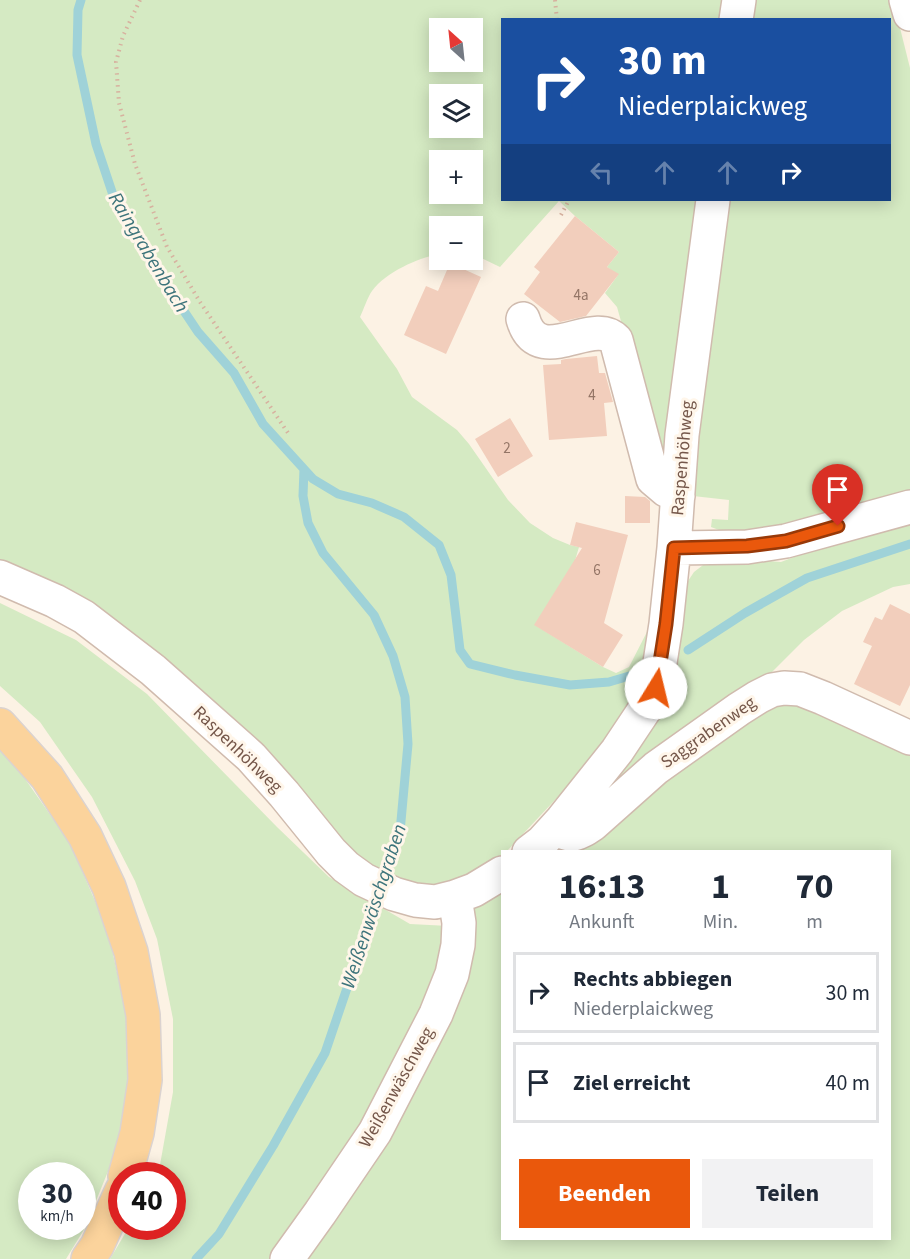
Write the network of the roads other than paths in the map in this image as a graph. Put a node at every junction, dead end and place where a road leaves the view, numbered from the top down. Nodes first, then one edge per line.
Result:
1 (739, 0) edge
2 (906, 0) edge
3 (910, 14) edge
4 (736, 18) edge
5 (713, 201) edge
6 (523, 319) dead end
7 (678, 496) junction
8 (910, 507) edge
9 (674, 548) junction
10 (0, 577) edge
11 (0, 725) edge
12 (910, 738) edge
13 (555, 828) junction
14 (532, 850) edge
15 (501, 874) edge
16 (455, 897) junction
17 (129, 1162) edge
18 (108, 1221) edge
19 (88, 1259) edge
20 (286, 1259) edge

1 - 4 street
2 - 3 street
5 - 7 street, Raspenhöhweg
6 - 7 street
7 - 9 street, Raspenhöhweg
8 - 9 street
9 - 13 street, Raspenhöhweg
10 - 16 street, Raspenhöhweg
11 - 17 main road
12 - 13 street, Saggrabenweg
13 - 14 street, Raspenhöhweg
15 - 16 street, Raspenhöhweg
16 - 20 street, Weißenwäschweg
18 - 19 main road

